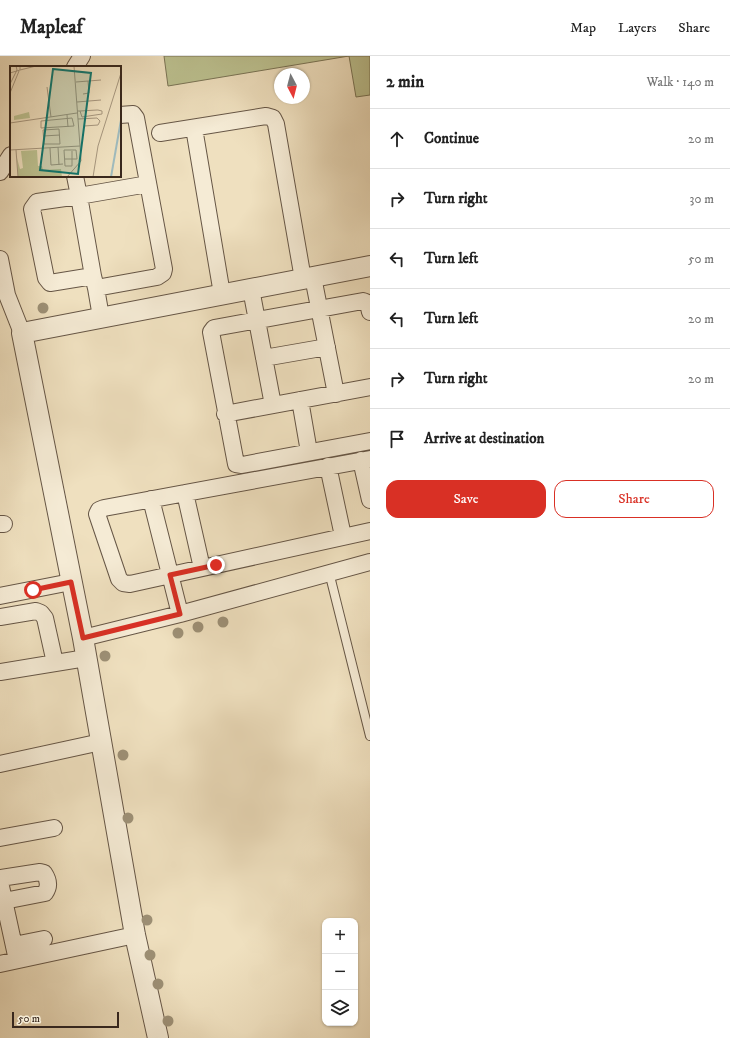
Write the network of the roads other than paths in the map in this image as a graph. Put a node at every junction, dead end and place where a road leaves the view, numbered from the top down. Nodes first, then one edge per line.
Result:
1 (82, 56) edge
2 (76, 66) edge
3 (121, 115) edge
4 (194, 128) junction
5 (160, 133) dead end
6 (10, 157) edge
7 (0, 172) edge
8 (75, 177) edge
9 (148, 184) junction
10 (79, 196) junction
11 (0, 259) edge
12 (370, 266) edge
13 (308, 278) junction
14 (94, 282) junction
15 (251, 289) junction
16 (222, 294) junction
17 (320, 309) junction
18 (370, 312) edge
19 (101, 317) junction
20 (257, 320) junction
21 (22, 333) junction
22 (327, 347) junction
23 (264, 358) junction
24 (370, 387) edge
25 (336, 394) junction
26 (300, 400) junction
27 (273, 405) junction
28 (225, 414) junction
29 (370, 441) edge
30 (309, 452) junction
31 (366, 460) edge
32 (328, 466) junction
33 (185, 493) junction
34 (151, 499) junction
35 (370, 500) edge
36 (370, 530) edge
37 (344, 536) junction
38 (370, 562) edge
39 (202, 568) junction
40 (329, 572) junction
41 (170, 575) junction
42 (71, 582) junction
43 (0, 596) edge
44 (180, 614) junction
45 (0, 617) edge
46 (83, 638) junction
47 (86, 658) junction
48 (54, 663) junction
49 (1, 668) edge
50 (370, 736) edge
51 (101, 742) junction
52 (0, 764) edge
53 (54, 828) dead end
54 (0, 838) edge
55 (0, 878) edge
56 (0, 882) edge
57 (4, 901) junction
58 (134, 935) junction
59 (44, 939) dead end
60 (15, 952) junction
61 (0, 964) edge
62 (158, 1038) edge

1 - 2 street
3 - 9 street
4 - 5 street
4 - 13 street
4 - 16 street
6 - 7 street
8 - 10 street
9 - 10 street
9 - 14 street
10 - 14 street
10 - 14 street
11 - 21 street
12 - 13 street
13 - 15 street
13 - 17 street
14 - 19 street
15 - 16 street
15 - 20 street
16 - 19 street
17 - 18 street
17 - 20 street
17 - 22 street
19 - 21 street
20 - 23 street
20 - 28 street
21 - 42 street
22 - 23 street
22 - 25 street
23 - 27 street
24 - 25 street
25 - 26 street
26 - 27 street
26 - 30 street
27 - 28 street
28 - 30 street
29 - 30 street
31 - 32 street
31 - 35 street
32 - 33 street
32 - 37 street
33 - 34 street
33 - 39 street
34 - 41 street
34 - 41 street
36 - 37 street
37 - 39 street
38 - 40 street
39 - 41 street
40 - 44 street
40 - 50 lane
41 - 44 street
42 - 43 street
42 - 46 street
44 - 46 street
45 - 48 street
46 - 47 street
47 - 48 street
47 - 51 street
48 - 49 street
51 - 52 street
51 - 58 street
53 - 54 street
55 - 57 street
56 - 57 street
57 - 60 street
58 - 60 street
58 - 62 street
59 - 60 street
60 - 61 street

